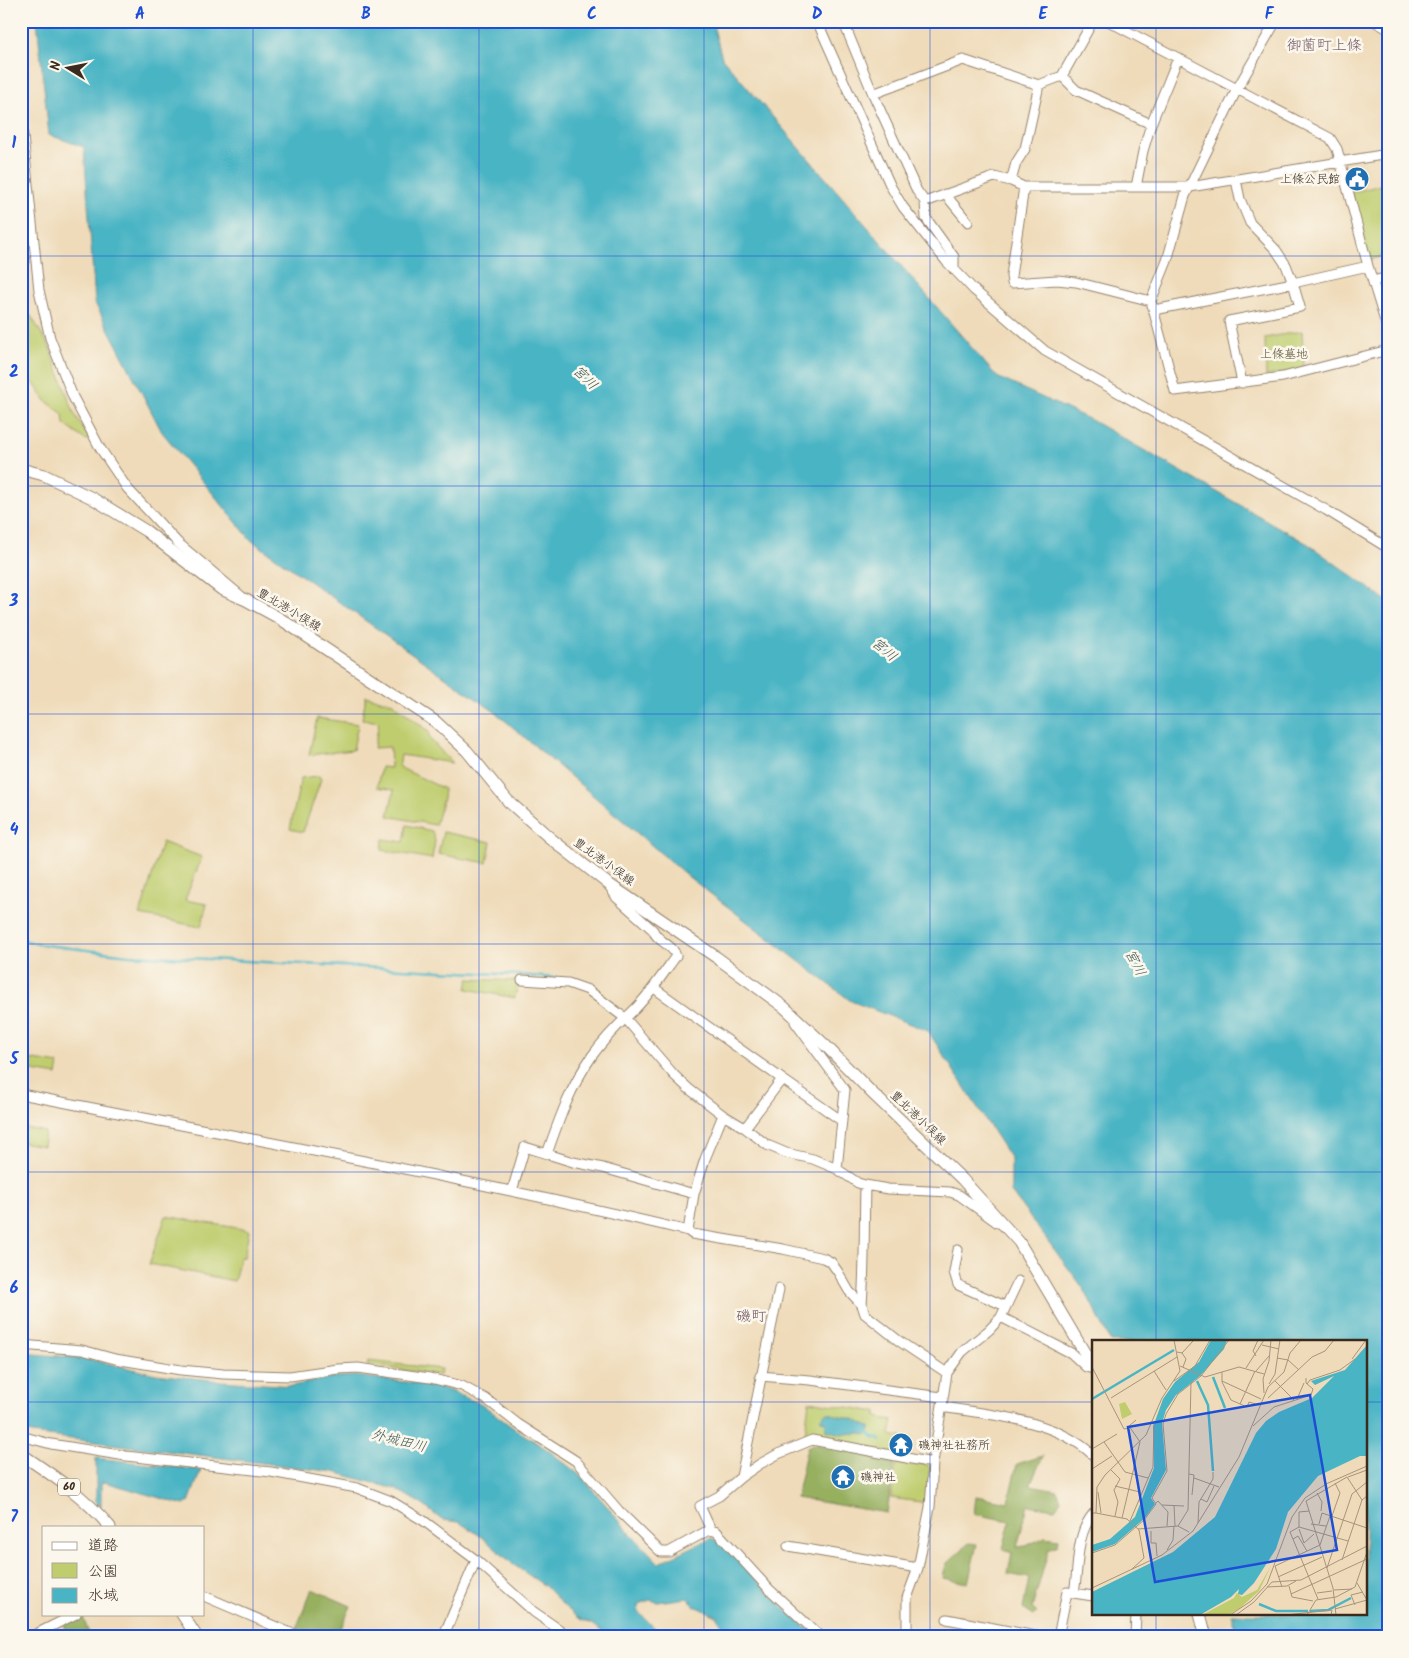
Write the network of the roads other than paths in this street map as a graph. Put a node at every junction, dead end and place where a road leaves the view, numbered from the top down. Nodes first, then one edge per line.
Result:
1 (817, 21) edge
2 (843, 21) edge
3 (1092, 21) edge
4 (1108, 21) edge
5 (1276, 21) edge
6 (1374, 21) edge
7 (1388, 29) edge
8 (1178, 58) junction
9 (1062, 76) junction
10 (1039, 85) junction
11 (1237, 90) junction
12 (873, 94) junction
13 (21, 117) edge
14 (1151, 124) junction
15 (22, 146) edge
16 (1388, 154) edge
17 (1341, 162) junction
18 (1236, 180) junction
19 (1011, 181) junction
20 (1136, 187) junction
21 (1190, 187) junction
22 (1024, 188) junction
23 (944, 194) junction
24 (925, 202) junction
25 (968, 222) dead end
26 (1368, 266) junction
27 (954, 270) junction
28 (1388, 277) edge
29 (1373, 281) junction
30 (1293, 283) junction
31 (1153, 306) junction
32 (1388, 331) edge
33 (1388, 350) edge
34 (1242, 382) junction
35 (21, 469) edge
36 (1388, 548) edge
37 (246, 600) junction
38 (607, 883) junction
39 (522, 980) dead end
40 (654, 988) junction
41 (784, 1007) junction
42 (624, 1018) junction
43 (782, 1079) junction
44 (21, 1094) edge
45 (723, 1115) junction
46 (842, 1121) junction
47 (745, 1128) junction
48 (547, 1154) junction
49 (837, 1170) junction
50 (865, 1185) junction
51 (512, 1191) junction
52 (694, 1194) junction
53 (1007, 1228) junction
54 (688, 1231) junction
55 (958, 1250) dead end
56 (1018, 1281) dead end
57 (778, 1289) dead end
58 (862, 1305) junction
59 (1005, 1306) junction
60 (1001, 1317) junction
61 (21, 1345) edge
62 (1092, 1366) edge
63 (1092, 1368) edge
64 (947, 1373) junction
65 (760, 1376) junction
66 (942, 1397) junction
67 (942, 1407) junction
68 (21, 1436) edge
69 (21, 1454) edge
70 (1092, 1454) edge
71 (933, 1463) junction
72 (741, 1477) junction
73 (1092, 1515) edge
74 (109, 1526) edge
75 (711, 1530) junction
76 (788, 1546) dead end
77 (476, 1560) junction
78 (918, 1568) junction
79 (1074, 1593) junction
80 (205, 1596) edge
81 (1092, 1596) edge
82 (72, 1616) edge
83 (183, 1616) edge
84 (1136, 1616) edge
85 (1201, 1616) edge
86 (947, 1619) dead end
87 (30, 1637) edge
88 (197, 1637) edge
89 (300, 1637) edge
90 (443, 1637) edge
91 (570, 1637) edge
92 (821, 1637) edge
93 (907, 1637) edge
94 (1042, 1637) edge
95 (1058, 1637) edge
96 (1135, 1637) edge
97 (1206, 1637) edge

1 - 27 street
2 - 12 street
3 - 9 street
4 - 8 street
5 - 11 street
6 - 7 street
8 - 11 street
8 - 14 street
9 - 10 street
9 - 14 street
10 - 12 street
10 - 19 street
11 - 17 street
11 - 21 street
12 - 24 street
13 - 15 street
14 - 20 street
15 - 37 street
16 - 17 street
17 - 18 street
17 - 26 street
18 - 21 street
18 - 30 street
19 - 22 street
19 - 23 street
20 - 21 street
20 - 22 street
21 - 31 street
22 - 31 street
23 - 24 street
23 - 25 street
24 - 27 street
26 - 29 street
26 - 30 street
27 - 36 street
28 - 29 street
29 - 32 street
30 - 31 street
30 - 34 street
31 - 34 street
33 - 34 street
35 - 37 main road, 豊北港小俣線
37 - 38 main road, 豊北港小俣線
38 - 40 street
38 - 41 main road, 豊北港小俣線
39 - 42 street
40 - 42 street
40 - 43 street
41 - 46 street
41 - 53 main road, 豊北港小俣線
42 - 45 street
42 - 48 street
43 - 46 street
43 - 47 street
44 - 51 street
45 - 47 street
45 - 52 street
46 - 49 street
47 - 49 street
48 - 51 street
48 - 52 street
49 - 50 street
50 - 53 street
50 - 58 street
51 - 54 street
52 - 54 street
53 - 62 main road, 豊北港小俣線
54 - 58 street
55 - 59 street
56 - 59 street
57 - 65 street
58 - 64 street
59 - 60 street
60 - 63 street
60 - 64 street
61 - 75 street
64 - 66 street
65 - 66 street
65 - 72 street
66 - 67 street
67 - 70 street
67 - 71 street
68 - 77 street
69 - 74 main road, 60
71 - 72 street
71 - 78 street
72 - 75 street
73 - 79 street
75 - 92 street
76 - 78 street
77 - 90 street
77 - 91 street
78 - 93 street
79 - 81 street
79 - 95 street
80 - 89 street
82 - 87 street
83 - 88 main road
84 - 96 street
85 - 97 main road
86 - 94 street

